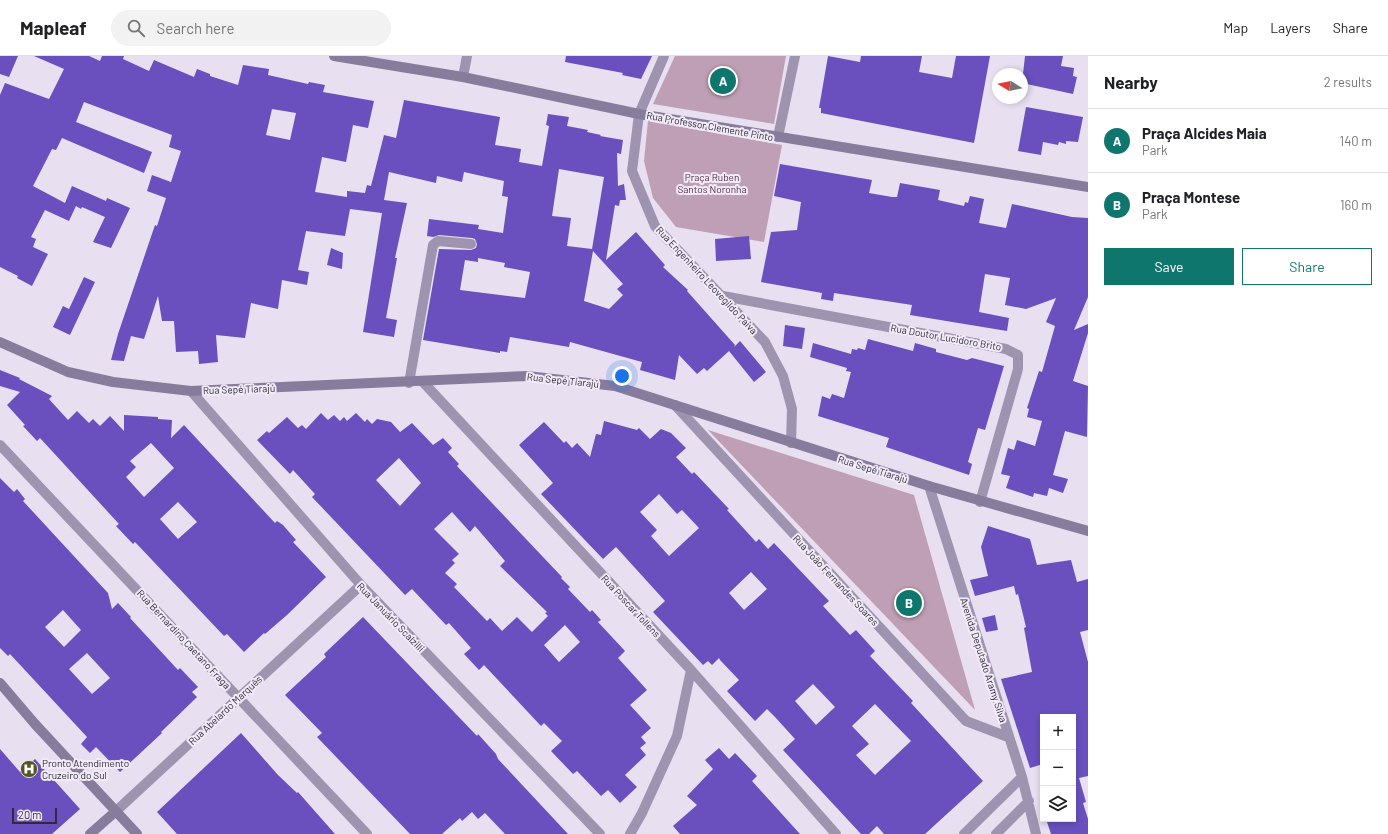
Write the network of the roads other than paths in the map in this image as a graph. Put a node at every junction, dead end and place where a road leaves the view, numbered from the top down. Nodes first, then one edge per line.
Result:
1 (334, 56) edge
2 (467, 56) edge
3 (664, 56) edge
4 (795, 56) edge
5 (463, 77) junction
6 (639, 114) junction
7 (778, 137) junction
8 (1088, 187) edge
9 (471, 244) dead end
10 (723, 296) junction
11 (0, 342) edge
12 (410, 382) junction
13 (423, 382) junction
14 (191, 391) junction
15 (675, 405) junction
16 (791, 443) junction
17 (0, 445) edge
18 (929, 486) junction
19 (980, 502) junction
20 (1088, 530) edge
21 (360, 585) junction
22 (691, 670) junction
23 (0, 683) edge
24 (239, 697) junction
25 (1008, 737) junction
26 (1022, 777) junction
27 (1030, 801) junction
28 (115, 812) junction
29 (90, 834) edge
30 (137, 834) edge
31 (367, 834) edge
32 (600, 834) edge
33 (630, 834) edge
34 (836, 834) edge
35 (964, 834) edge
36 (996, 834) edge
37 (1036, 834) edge

1 - 5 street, Rua Professor Clemente Pinto
2 - 5 street
3 - 6 street, Rua Engenheiro Leovegildo Paiva
4 - 7 street
5 - 6 street, Rua Professor Clemente Pinto
6 - 7 street, Rua Professor Clemente Pinto
6 - 10 street, Rua Engenheiro Leovegildo Paiva
7 - 8 street, Rua Professor Clemente Pinto
9 - 12 street
10 - 16 street, Rua Engenheiro Leovegildo Paiva
10 - 19 street, Rua Doutor Lucidoro Brito
11 - 14 street, Rua Sepé Tiarajú
12 - 13 street, Rua Sepé Tiarajú
12 - 14 street, Rua Sepé Tiarajú
13 - 15 street, Rua Sepé Tiarajú
13 - 22 street, Rua Poscar Tollens
14 - 21 street, Rua Januário Scalzilli
15 - 16 street, Rua Sepé Tiarajú
15 - 25 street, Rua João Fernandes Soares
16 - 18 street, Rua Sepé Tiarajú
17 - 24 street, Rua Bernardino Caetano Fraga
18 - 19 street, Rua Sepé Tiarajú
18 - 25 street, Avenida Deputado Aramy Silva
19 - 20 street, Rua Sepé Tiarajú
21 - 24 street, Rua Abelardo Marquês
21 - 32 street, Rua Januário Scalzilli
22 - 33 street
22 - 34 street, Rua Poscar Tollens
23 - 28 street
24 - 28 street, Rua Abelardo Marquês
24 - 31 street, Rua Bernardino Caetano Fraga
25 - 26 street, Avenida Deputado Aramy Silva
26 - 27 street, Avenida Deputado Aramy Silva
26 - 35 street
27 - 36 street
27 - 37 street, Avenida Deputado Aramy Silva
28 - 29 street, Rua Abelardo Marquês
28 - 30 street

